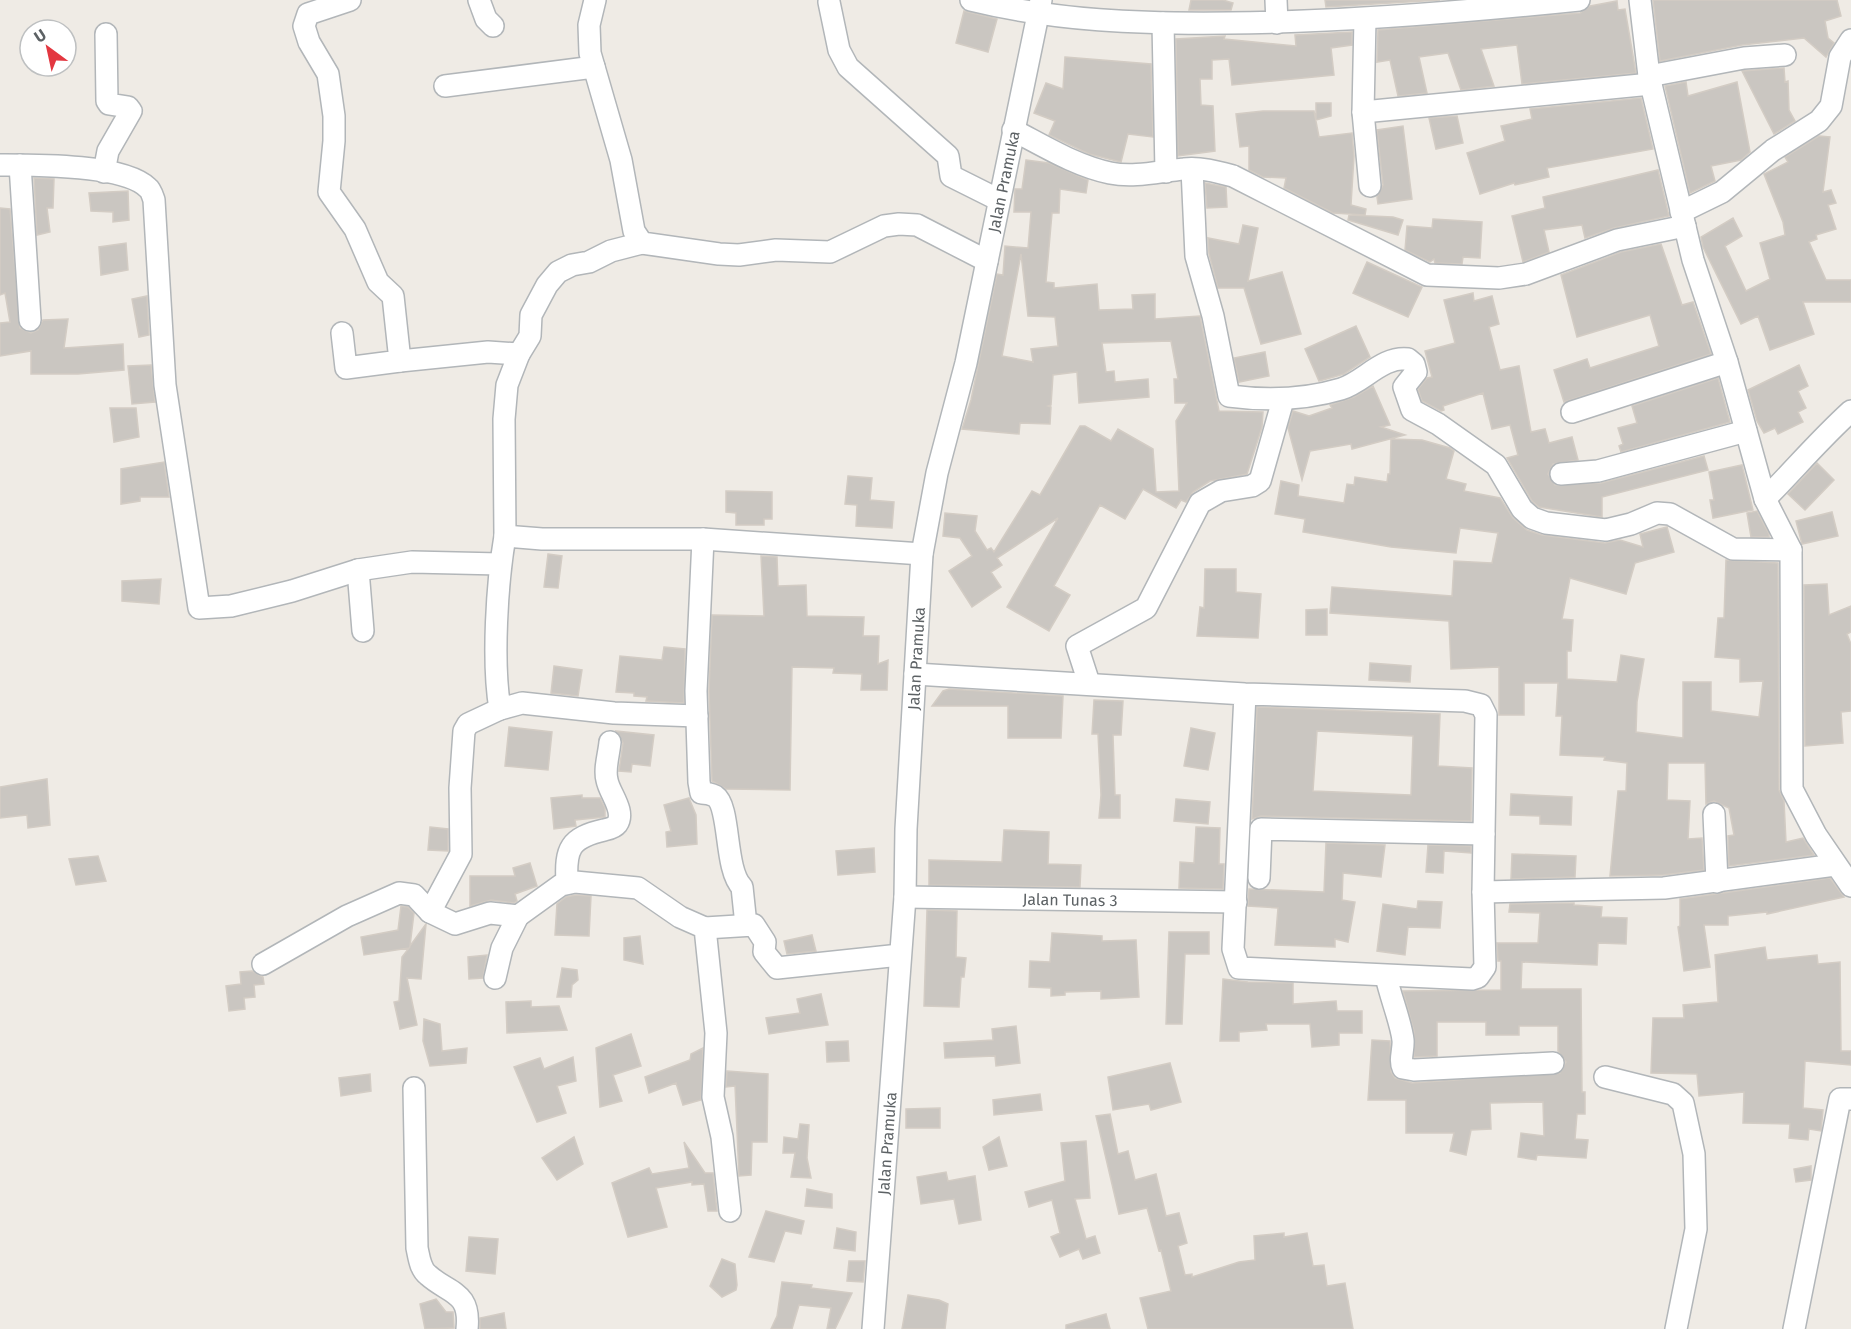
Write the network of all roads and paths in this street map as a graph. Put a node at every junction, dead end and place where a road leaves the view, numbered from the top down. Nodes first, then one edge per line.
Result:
1 (350, 0) edge
2 (479, 0) edge
3 (595, 0) edge
4 (970, 0) edge
5 (1276, 0) edge
6 (1579, 0) edge
7 (1640, 0) edge
8 (829, 2) dead end
9 (1040, 8) edge
10 (1365, 19) junction
11 (1163, 23) junction
12 (1277, 23) junction
13 (493, 26) dead end
14 (106, 34) dead end
15 (1851, 40) edge
16 (1785, 55) dead end
17 (594, 68) junction
18 (1650, 80) junction
19 (445, 86) dead end
20 (1364, 112) junction
21 (1013, 130) junction
22 (10, 165) edge
23 (1192, 169) junction
24 (104, 172) junction
25 (1166, 172) junction
26 (1370, 186) dead end
27 (999, 200) junction
28 (1683, 219) junction
29 (642, 243) junction
30 (987, 261) junction
31 (30, 320) dead end
32 (342, 333) dead end
33 (519, 354) junction
34 (400, 361) junction
35 (1727, 362) junction
36 (1283, 400) junction
37 (1851, 411) edge
38 (1572, 412) dead end
39 (1746, 431) junction
40 (1561, 474) dead end
41 (1765, 499) junction
42 (505, 536) junction
43 (703, 538) junction
44 (1791, 550) junction
45 (922, 554) junction
46 (500, 564) junction
47 (358, 570) junction
48 (363, 631) dead end
49 (915, 674) junction
50 (1089, 683) junction
51 (1245, 694) junction
52 (500, 709) junction
53 (697, 716) junction
54 (610, 742) dead end
55 (1714, 814) dead end
56 (1484, 834) junction
57 (1835, 865) junction
58 (1258, 878) dead end
59 (1717, 882) junction
60 (567, 883) junction
61 (1851, 886) edge
62 (1483, 892) junction
63 (905, 897) junction
64 (1236, 902) junction
65 (430, 912) junction
66 (518, 916) junction
67 (746, 925) junction
68 (705, 928) junction
69 (900, 955) junction
70 (262, 964) dead end
71 (1386, 976) junction
72 (495, 978) dead end
73 (1553, 1063) dead end
74 (1605, 1077) dead end
75 (414, 1088) dead end
76 (1851, 1099) edge
77 (730, 1211) dead end
78 (468, 1329) edge
79 (873, 1329) edge
80 (1676, 1329) edge
81 (1794, 1329) edge

1 - 34 street
2 - 13 street
3 - 17 street
4 - 9 street
5 - 12 street
6 - 10 street
7 - 18 street
8 - 27 street
9 - 11 street
9 - 21 street, Jalan Pramuka
10 - 12 street
10 - 20 street
11 - 12 street
11 - 25 street
14 - 24 street
15 - 28 street
16 - 18 street
17 - 19 street
17 - 29 street
18 - 20 street
18 - 28 street
20 - 26 street
21 - 25 street
21 - 27 street, Jalan Pramuka
22 - 24 street
22 - 31 street
23 - 25 street
23 - 28 street
23 - 36 street
24 - 47 street
27 - 30 street, Jalan Pramuka
28 - 35 street
29 - 30 street
29 - 33 street
30 - 45 street, Jalan Pramuka
32 - 34 street
33 - 34 street
33 - 42 street
35 - 38 street
35 - 39 street
36 - 44 street
36 - 50 street
37 - 41 street
39 - 40 street
39 - 41 street
41 - 44 street
42 - 43 street
42 - 46 street
43 - 45 street
43 - 53 street
44 - 57 street
45 - 49 street, Jalan Pramuka
46 - 47 street
46 - 52 street
47 - 48 street
49 - 50 street
49 - 63 street, Jalan Pramuka
50 - 51 street
51 - 56 street
51 - 64 street
52 - 53 street
52 - 65 street
53 - 67 street
54 - 60 street
55 - 59 street
56 - 58 street
56 - 62 street
57 - 59 street
57 - 61 street
59 - 62 street
60 - 66 street
60 - 68 street
62 - 71 street
63 - 64 street, Jalan Tunas 3
63 - 69 street, Jalan Pramuka
64 - 71 street
65 - 66 street
65 - 70 street
66 - 72 street
67 - 68 street
67 - 69 street
68 - 77 street
69 - 79 street, Jalan Pramuka
71 - 73 street
74 - 80 street
75 - 78 street
76 - 81 street

